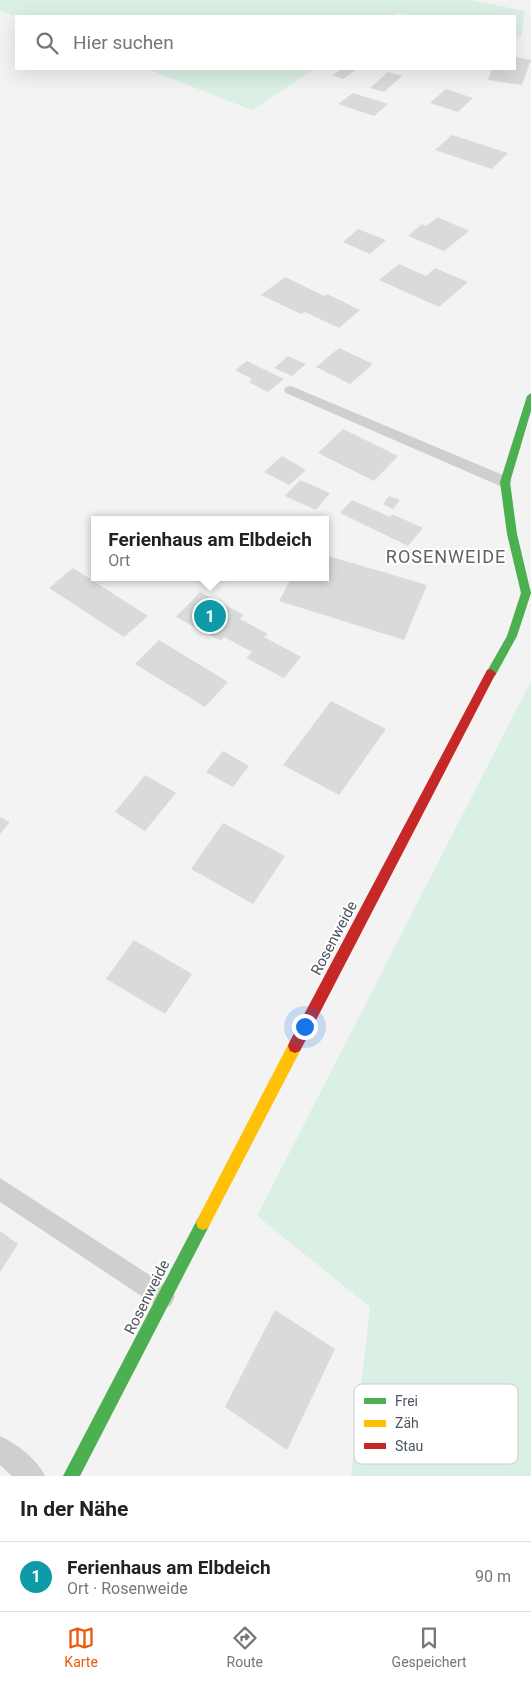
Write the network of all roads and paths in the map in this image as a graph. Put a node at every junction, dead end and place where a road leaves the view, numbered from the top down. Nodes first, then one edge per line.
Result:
1 (291, 390) dead end
2 (531, 396) edge
3 (505, 482) junction
4 (0, 1189) edge
5 (164, 1297) junction
6 (0, 1449) edge
7 (32, 1476) edge
8 (71, 1476) edge

1 - 3 lane
2 - 3 street, Rosenweide
3 - 5 street, Rosenweide
4 - 5 lane
5 - 8 street, Rosenweide
6 - 7 lane

